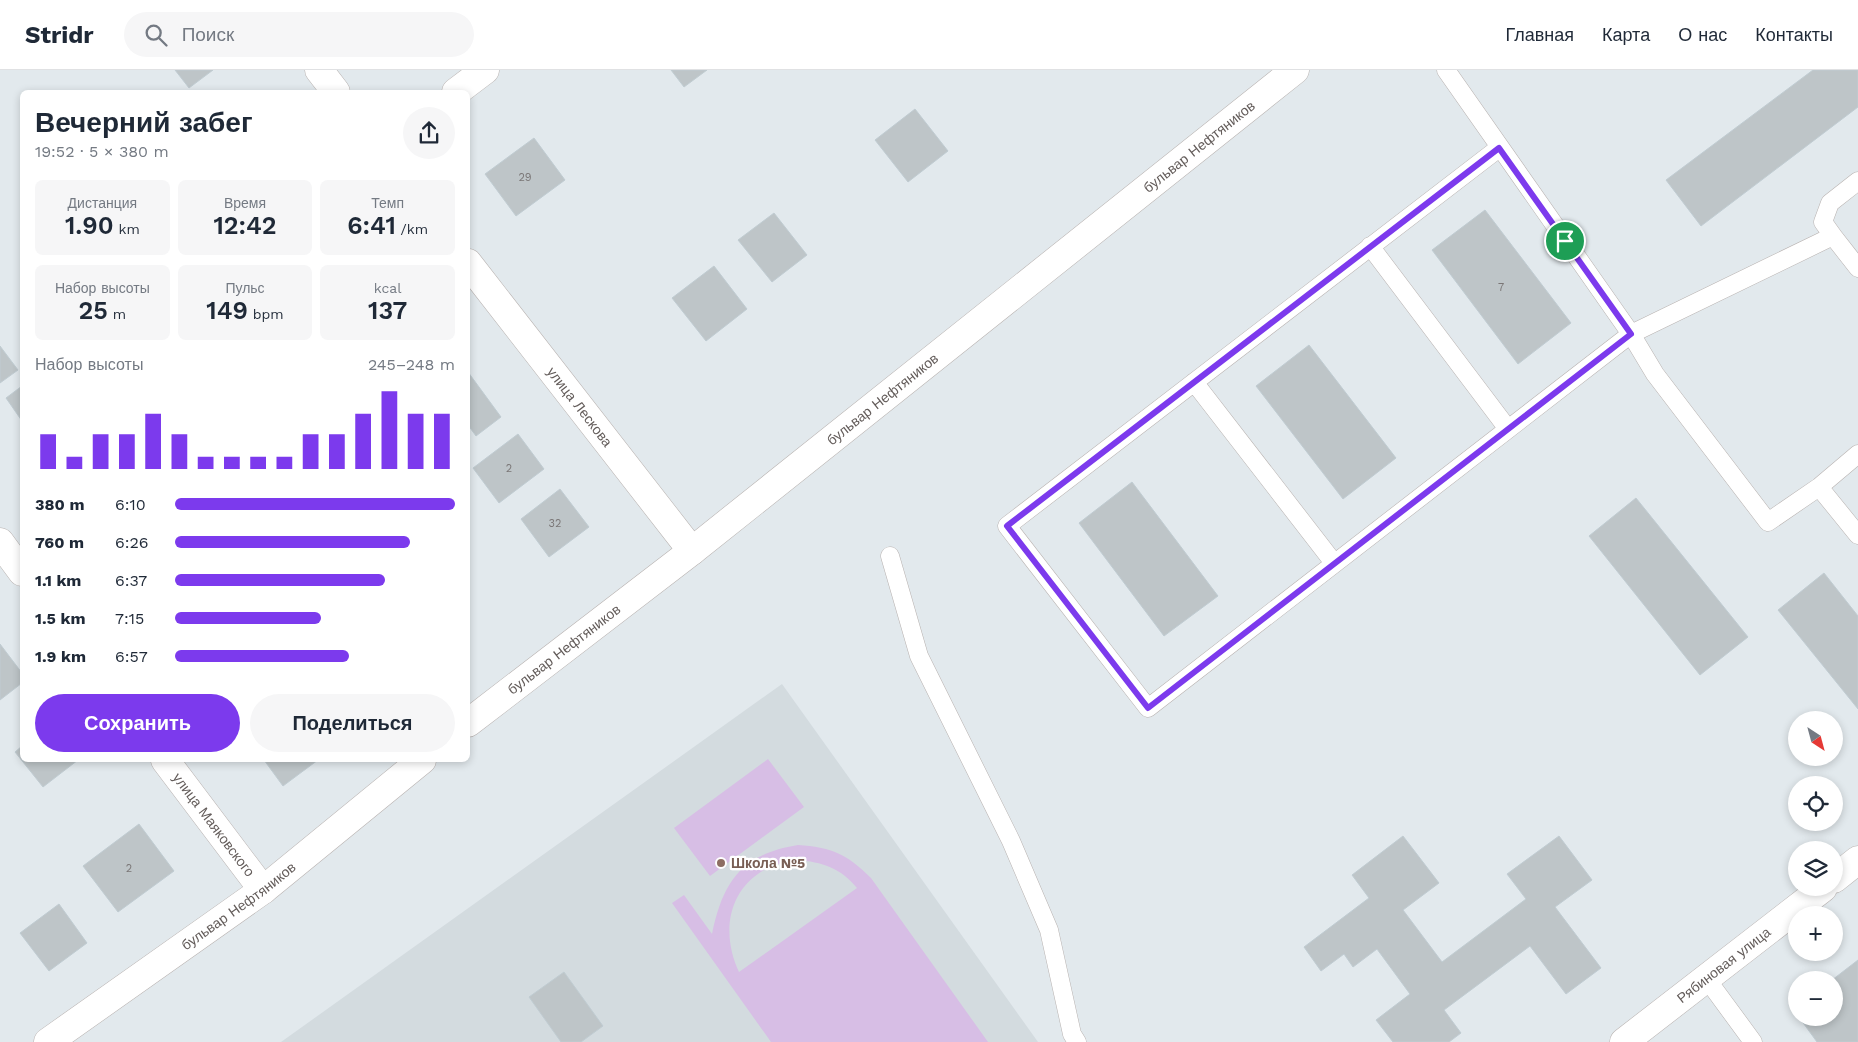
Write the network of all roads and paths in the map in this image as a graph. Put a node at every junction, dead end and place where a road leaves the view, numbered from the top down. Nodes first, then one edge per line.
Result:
1 (319, 70) edge
2 (485, 70) edge
3 (1295, 70) edge
4 (1446, 70) edge
5 (334, 90) edge
6 (459, 90) edge
7 (1499, 148) junction
8 (1858, 180) edge
9 (1833, 236) junction
10 (1370, 246) junction
11 (470, 266) edge
12 (1858, 268) edge
13 (1631, 334) junction
14 (1194, 382) junction
15 (1508, 429) junction
16 (1858, 454) edge
17 (1819, 487) junction
18 (1858, 535) edge
19 (0, 542) edge
20 (692, 551) junction
21 (890, 556) dead end
22 (1334, 564) junction
23 (20, 569) edge
24 (470, 721) edge
25 (167, 762) edge
26 (420, 762) edge
27 (1858, 860) edge
28 (1843, 872) edge
29 (263, 890) junction
30 (1813, 896) edge
31 (1706, 978) junction
32 (48, 1042) edge
33 (1077, 1042) edge
34 (1624, 1042) edge
35 (1753, 1042) edge

1 - 5 street
2 - 6 street
3 - 20 street, бульвар Нефтяников
4 - 7 lane
7 - 10 lane
7 - 13 lane
8 - 9 lane
9 - 12 lane
9 - 13 lane
10 - 14 lane
10 - 15 lane
11 - 20 street, улица Лескова
13 - 15 lane
13 - 17 lane
14 - 22 lane
14 - 22 lane
15 - 22 lane
16 - 17 lane
17 - 18 lane
19 - 23 street
20 - 24 street, бульвар Нефтяников
21 - 33 lane
25 - 29 street, улица Маяковского
26 - 29 street, бульвар Нефтяников
27 - 28 street
29 - 32 street, бульвар Нефтяников
30 - 31 street, Рябиновая улица
31 - 34 street, Рябиновая улица
31 - 35 lane

